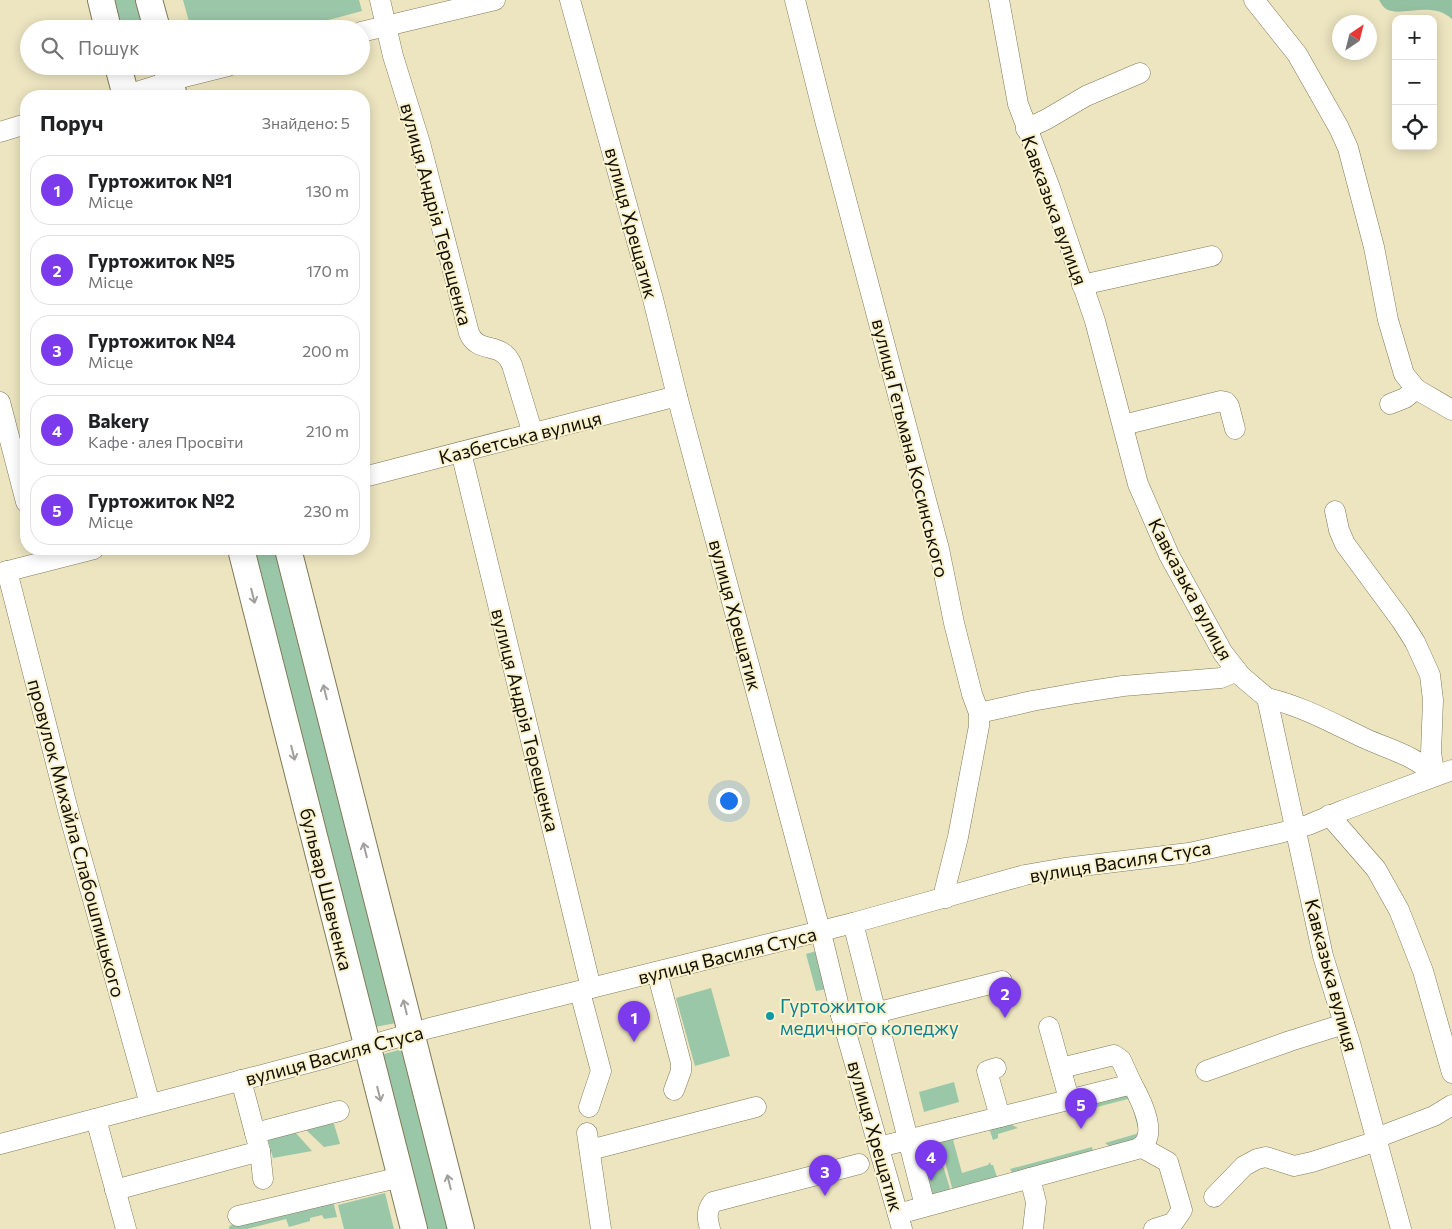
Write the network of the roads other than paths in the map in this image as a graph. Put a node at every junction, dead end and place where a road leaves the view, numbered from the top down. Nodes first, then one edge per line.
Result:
1 (101, 0) edge
2 (150, 0) edge
3 (380, 0) edge
4 (495, 0) edge
5 (570, 0) edge
6 (795, 0) edge
7 (999, 0) edge
8 (1254, 0) edge
9 (106, 20) edge
10 (155, 20) edge
11 (386, 26) junction
12 (370, 30) edge
13 (1140, 73) dead end
14 (120, 75) edge
15 (193, 75) edge
16 (170, 81) edge
17 (124, 90) edge
18 (143, 90) edge
19 (20, 126) edge
20 (1026, 129) junction
21 (0, 132) edge
22 (1212, 256) dead end
23 (1082, 285) junction
24 (1416, 389) junction
25 (677, 396) junction
26 (0, 402) edge
27 (1390, 404) dead end
28 (1452, 410) edge
29 (1123, 425) junction
30 (1235, 429) dead end
31 (533, 434) junction
32 (461, 452) junction
33 (370, 475) edge
34 (20, 479) edge
35 (1334, 511) dead end
36 (243, 555) edge
37 (290, 555) edge
38 (40, 556) edge
39 (4, 572) edge
40 (1236, 671) junction
41 (1267, 698) junction
42 (979, 713) junction
43 (1443, 773) edge
44 (1329, 815) junction
45 (1296, 829) junction
46 (946, 898) junction
47 (853, 923) junction
48 (820, 932) junction
49 (657, 972) junction
50 (1002, 981) dead end
51 (586, 990) junction
52 (876, 1012) junction
53 (841, 1015) junction
54 (1344, 1024) junction
55 (1049, 1027) dead end
56 (412, 1034) junction
57 (367, 1046) junction
58 (996, 1068) dead end
59 (1061, 1068) junction
60 (1206, 1071) dead end
61 (1452, 1073) edge
62 (241, 1080) junction
63 (1132, 1084) junction
64 (674, 1090) dead end
65 (1070, 1099) junction
66 (150, 1104) junction
67 (589, 1107) dead end
68 (756, 1107) dead end
69 (1451, 1107) edge
70 (339, 1111) dead end
71 (1000, 1117) junction
72 (96, 1119) junction
73 (1377, 1138) junction
74 (908, 1139) junction
75 (258, 1142) junction
76 (0, 1144) edge
77 (878, 1147) junction
78 (1141, 1147) junction
79 (859, 1164) dead end
80 (401, 1177) junction
81 (1030, 1178) junction
82 (264, 1179) dead end
83 (115, 1190) junction
84 (1214, 1197) dead end
85 (925, 1206) junction
86 (238, 1216) dead end
87 (900, 1221) edge
88 (1160, 1228) edge
89 (126, 1229) edge
90 (414, 1229) edge
91 (461, 1229) edge
92 (601, 1229) edge
93 (710, 1229) edge
94 (1033, 1229) edge
95 (1401, 1229) edge

1 - 9 main road
2 - 10 main road
3 - 11 street, вулиця Андрія Терещенка
4 - 11 street
5 - 25 street, вулиця Хрещатик
6 - 42 street, вулиця Гетьмана Косинського
7 - 20 street, Кавказька вулиця
8 - 24 street
11 - 12 street
11 - 31 street, вулиця Андрія Терещенка
13 - 20 street
14 - 17 main road
15 - 16 street
16 - 18 street
19 - 21 street
20 - 23 street, Кавказька вулиця
22 - 23 street
23 - 29 street, Кавказька вулиця
24 - 27 street
24 - 28 street
25 - 31 street, Казбетська вулиця
25 - 48 street, вулиця Хрещатик
26 - 34 street
29 - 30 street
29 - 40 street, Кавказька вулиця
31 - 32 street, Казбетська вулиця
32 - 33 street, Казбетська вулиця
32 - 51 street, вулиця Андрія Терещенка
35 - 43 street
36 -> 57 main road, бульвар Шевченка
56 -> 37 main road
38 - 39 street
39 - 66 street, провулок Михайла Слабошпицького
40 - 41 street, Кавказька вулиця
40 - 42 street
41 - 43 street
41 - 45 street, Кавказька вулиця
42 - 46 street, вулиця Гетьмана Косинського
43 - 44 street, вулиця Василя Стуса
44 - 45 street, вулиця Василя Стуса
44 - 61 street
45 - 46 street, вулиця Василя Стуса
45 - 54 street, Кавказька вулиця
46 - 47 street, вулиця Василя Стуса
47 - 48 street, вулиця Василя Стуса
47 - 52 street
48 - 49 street, вулиця Василя Стуса
48 - 53 street, вулиця Хрещатик
49 - 51 street, вулиця Василя Стуса
49 - 64 street
50 - 52 street
51 - 56 street, вулиця Василя Стуса
51 - 67 street, вулиця Андрія Терещенка
52 - 53 street
52 - 74 street
53 - 77 street, вулиця Хрещатик
54 - 60 street
54 - 73 street, Кавказька вулиця
55 - 59 street
56 - 57 street, вулиця Василя Стуса
91 -> 56 main road
57 - 62 street, вулиця Василя Стуса
57 -> 80 main road, бульвар Шевченка
58 - 71 street
59 - 63 street
59 - 65 street
62 - 66 street, вулиця Василя Стуса
62 - 75 street
63 - 65 street
63 - 78 street
65 - 71 street
66 - 72 street, вулиця Василя Стуса
68 - 92 street
69 - 73 street
70 - 75 street
71 - 74 street
72 - 76 street, вулиця Василя Стуса
72 - 83 street
73 - 84 street
73 - 95 street, Кавказька вулиця
74 - 77 street
74 - 85 street
75 - 82 street
75 - 83 street
77 - 87 street, вулиця Хрещатик
78 - 81 street
78 - 88 street
79 - 93 street
80 - 86 street
80 - 90 main road, бульвар Шевченка
81 - 85 street
81 - 94 street
83 - 89 street
85 - 87 street

